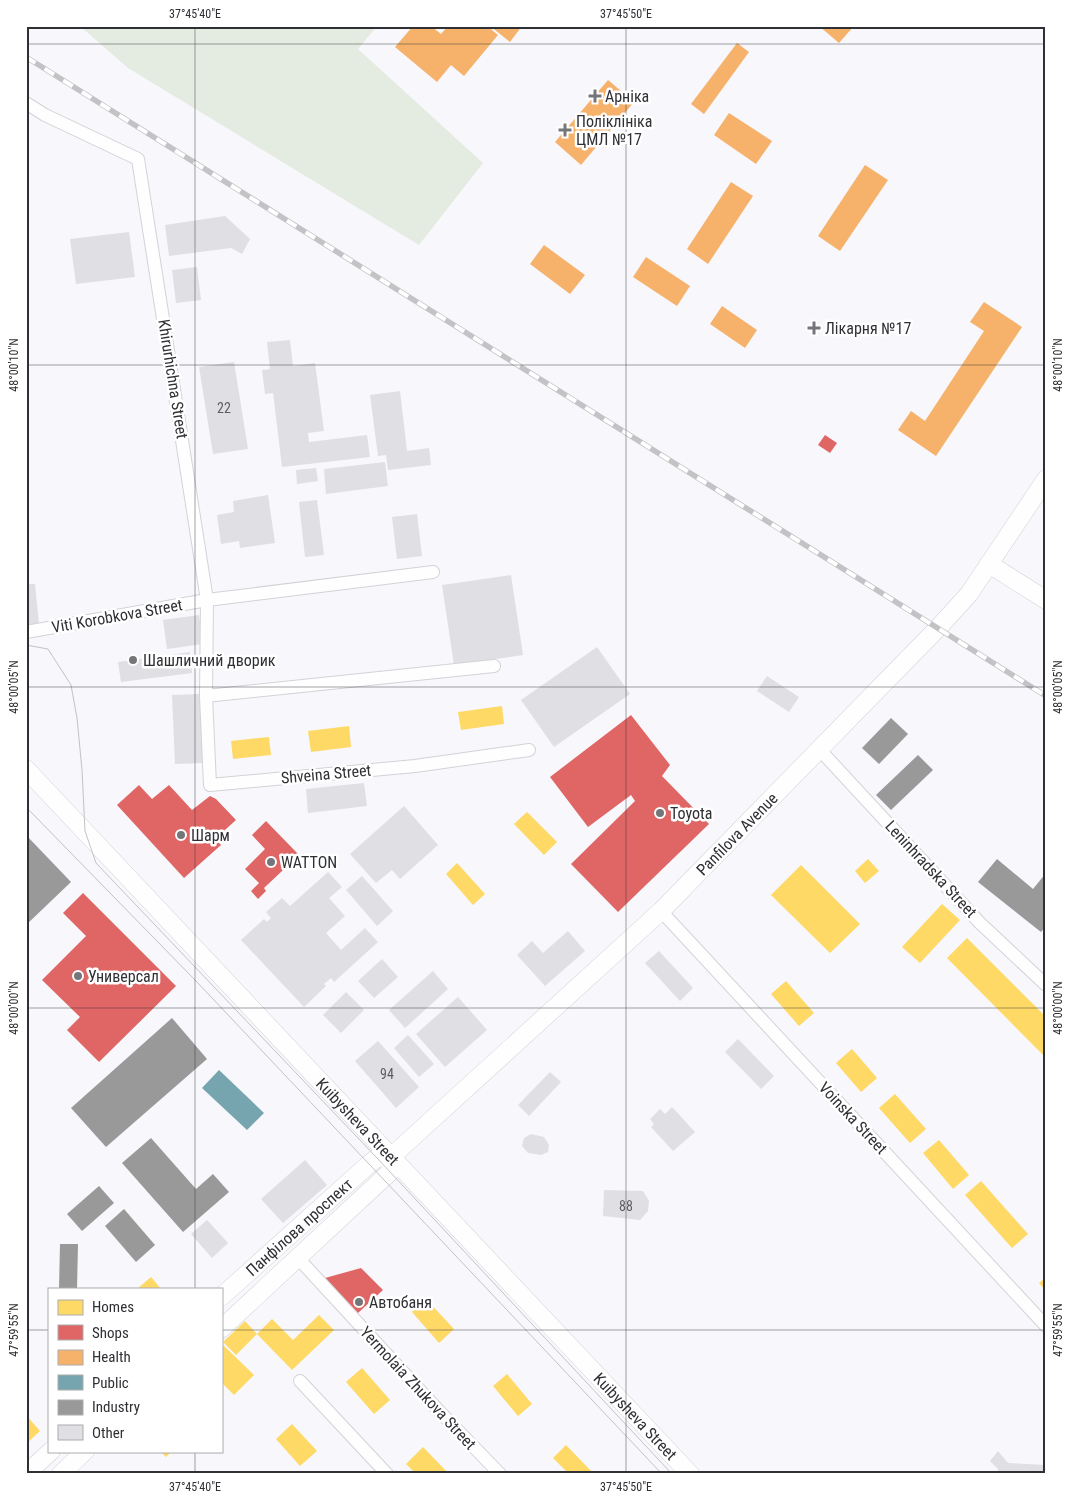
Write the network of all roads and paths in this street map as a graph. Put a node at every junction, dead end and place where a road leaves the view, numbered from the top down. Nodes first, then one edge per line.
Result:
1 (26, 103) edge
2 (1046, 479) edge
3 (989, 564) junction
4 (433, 572) dead end
5 (207, 600) junction
6 (1046, 600) edge
7 (26, 632) edge
8 (494, 666) dead end
9 (206, 696) junction
10 (530, 750) dead end
11 (820, 750) junction
12 (26, 769) edge
13 (661, 911) junction
14 (1046, 985) edge
15 (384, 1157) junction
16 (297, 1257) junction
17 (222, 1297) edge
18 (1046, 1326) edge
19 (222, 1328) edge
20 (300, 1381) dead end
21 (50, 1452) edge
22 (84, 1452) edge
23 (26, 1474) edge
24 (61, 1474) edge
25 (387, 1474) edge
26 (500, 1474) edge
27 (690, 1474) edge

1 - 5 street, Khirurhichna Street
2 - 3 main road, Panfilova Avenue
3 - 6 main road
3 - 11 main road, Panfilova Avenue
4 - 5 street
5 - 7 street, Viti Korobkova Street
5 - 9 street, Shveina Street
8 - 9 street
9 - 10 street, Shveina Street
11 - 13 main road, Panfilova Avenue
11 - 14 street, Leninhradska Street
12 - 15 main road, Kuibysheva Street
13 - 15 main road, Panfilova Avenue
13 - 18 street, Voinska Street
15 - 16 main road
15 - 17 main road, Панфілова проспект
15 - 27 main road, Kuibysheva Street
16 - 19 main road
16 - 26 street, Yermolaia Zhukova Street
20 - 25 street
21 - 23 main road
22 - 24 main road

